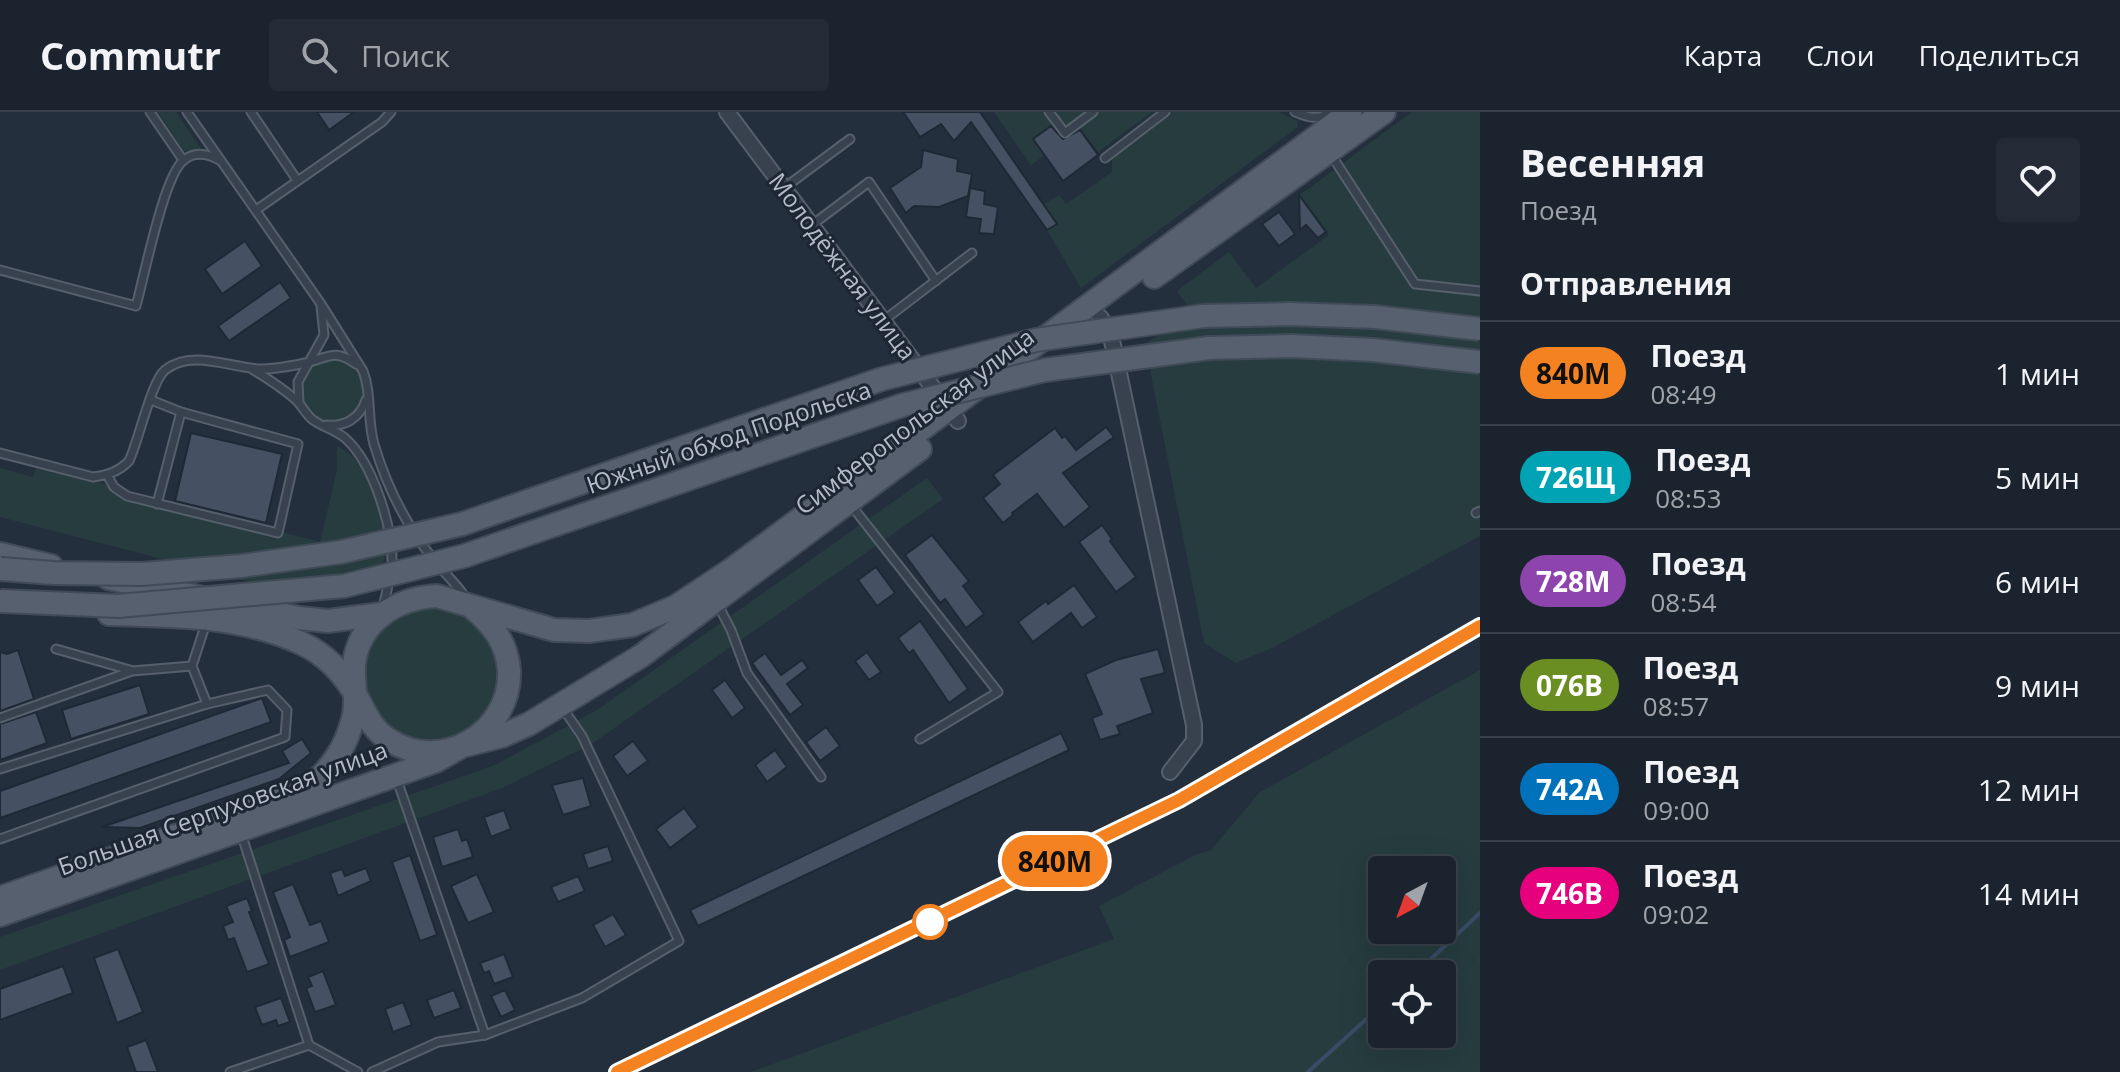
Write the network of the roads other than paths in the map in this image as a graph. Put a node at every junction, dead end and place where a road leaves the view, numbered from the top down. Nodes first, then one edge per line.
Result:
1 (150, 112) edge
2 (187, 112) edge
3 (251, 112) edge
4 (391, 112) edge
5 (727, 112) edge
6 (1049, 112) edge
7 (1093, 112) edge
8 (1165, 112) edge
9 (1295, 112) edge
10 (1330, 112) edge
11 (1350, 112) edge
12 (1384, 112) edge
13 (850, 139) dead end
14 (1329, 152) junction
15 (1105, 158) dead end
16 (183, 160) junction
17 (222, 162) junction
18 (297, 180) junction
19 (783, 190) junction
20 (256, 210) junction
21 (810, 226) junction
22 (972, 253) dead end
23 (0, 270) edge
24 (936, 281) junction
25 (1480, 291) edge
26 (321, 304) junction
27 (1100, 317) junction
28 (883, 321) junction
29 (1480, 329) edge
30 (1480, 362) edge
31 (310, 363) junction
32 (252, 369) junction
33 (363, 371) junction
34 (368, 395) junction
35 (151, 400) junction
36 (299, 404) junction
37 (181, 412) junction
38 (954, 415) junction
39 (325, 425) junction
40 (0, 453) edge
41 (107, 475) junction
42 (849, 503) junction
43 (157, 504) junction
44 (0, 554) edge
45 (0, 569) edge
46 (0, 601) edge
47 (716, 601) junction
48 (473, 608) junction
49 (0, 610) edge
50 (382, 614) junction
51 (207, 617) junction
52 (56, 649) dead end
53 (192, 666) junction
54 (132, 671) junction
55 (357, 697) junction
56 (207, 704) junction
57 (560, 705) junction
58 (0, 718) edge
59 (920, 739) dead end
60 (462, 746) junction
61 (0, 769) edge
62 (1170, 772) dead end
63 (395, 775) junction
64 (821, 777) dead end
65 (240, 831) junction
66 (0, 839) edge
67 (0, 898) edge
68 (0, 915) edge
69 (485, 1035) junction
70 (309, 1045) junction
71 (230, 1072) edge
72 (358, 1072) edge
73 (372, 1072) edge

1 - 16 lane
2 - 17 lane
3 - 18 lane
4 - 18 lane
5 - 19 street, Молодёжная улица
6 - 7 lane
8 - 15 lane
9 - 10 lane
11 - 38 main road, Симферопольская улица
12 - 14 main road, Симферопольская улица
13 - 19 lane
14 - 25 lane
14 - 27 main road, Симферопольская улица
16 - 17 lane
16 - 23 lane
17 - 20 lane
18 - 20 lane
19 - 21 street, Молодёжная улица
20 - 26 lane
21 - 24 lane
21 - 28 street, Молодёжная улица
22 - 24 lane
24 - 28 lane
26 - 31 lane
26 - 33 lane
27 - 38 main road, Симферопольская улица
27 - 62 street
28 - 38 street, Молодёжная улица
29 - 45 main road, Южный обход Подольска, bridge
30 - 46 main road, Южный обход Подольска, bridge
31 - 32 lane
31 - 33 lane
31 - 36 lane
32 - 35 lane
32 - 36 lane
33 - 34 lane
34 - 39 lane
34 - 48 lane
35 - 37 lane
35 - 41 lane
36 - 39 lane
37 - 43 lane
37 - 43 lane
38 - 42 main road, Симферопольская улица
38 - 48 main road, Симферопольская улица
39 - 50 lane
40 - 41 lane
41 - 43 lane
42 - 47 main road, Симферопольская улица
42 - 59 lane
44 - 50 main road
47 - 57 main road, Симферопольская улица
47 - 64 lane
48 - 50 main road
48 - 60 main road
49 - 51 main road
50 - 55 main road
51 - 53 lane
51 - 55 main road
52 - 54 lane
53 - 54 lane
53 - 56 lane
54 - 58 lane
55 - 60 main road
55 - 67 main road, Большая Серпуховская улица
56 - 61 lane
56 - 66 lane
57 - 60 main road, Симферопольская улица
57 - 69 lane
60 - 63 main road, Большая Серпуховская улица
63 - 65 main road, Большая Серпуховская улица
63 - 69 lane
65 - 68 main road, Большая Серпуховская улица
65 - 70 lane
69 - 73 lane
70 - 71 lane
70 - 72 lane

